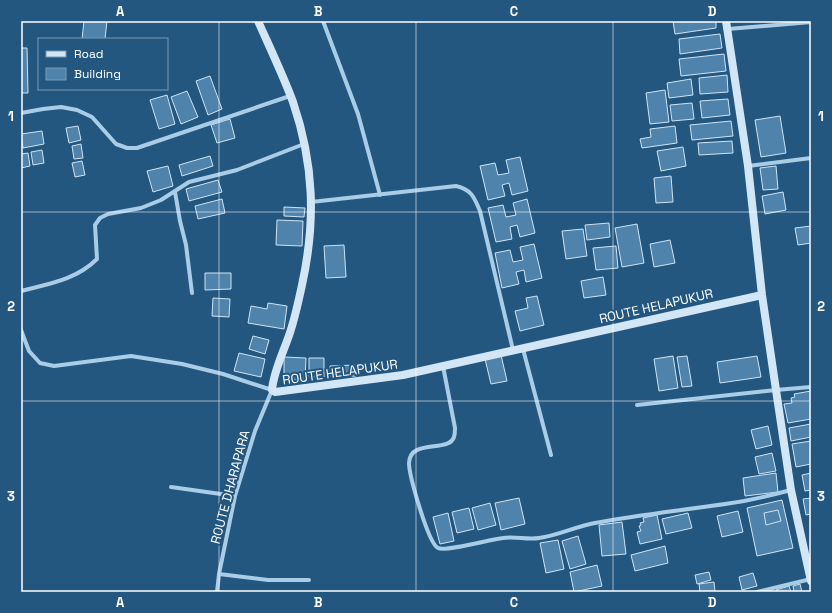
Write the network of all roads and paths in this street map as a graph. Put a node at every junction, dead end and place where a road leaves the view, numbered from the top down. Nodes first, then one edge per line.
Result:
1 (258, 21) edge
2 (323, 21) edge
3 (811, 22) edge
4 (727, 25) edge
5 (290, 96) junction
6 (21, 113) edge
7 (305, 144) junction
8 (811, 158) edge
9 (748, 166) junction
10 (175, 192) junction
11 (380, 195) junction
12 (311, 202) junction
13 (21, 291) edge
14 (192, 293) dead end
15 (762, 295) junction
16 (21, 330) edge
17 (523, 349) junction
18 (513, 351) junction
19 (443, 366) junction
20 (811, 387) edge
21 (272, 390) junction
22 (776, 390) junction
23 (637, 405) dead end
24 (552, 455) dead end
25 (171, 487) dead end
26 (791, 490) junction
27 (235, 496) junction
28 (219, 574) junction
29 (309, 580) dead end
30 (811, 580) edge
31 (217, 592) edge
32 (758, 592) edge

1 - 5 street, ROUTE HELAPUKUR
2 - 11 street
3 - 4 street
4 - 9 street
5 - 6 street
5 - 7 street, ROUTE HELAPUKUR
7 - 10 street
7 - 12 street, ROUTE HELAPUKUR
8 - 9 street
9 - 15 street
10 - 13 street
10 - 14 street
11 - 12 street
11 - 18 street
12 - 21 street, ROUTE HELAPUKUR
15 - 17 street, ROUTE HELAPUKUR
15 - 22 street
16 - 21 street
17 - 18 street, ROUTE HELAPUKUR
17 - 24 street
18 - 19 street, ROUTE HELAPUKUR
19 - 21 street, ROUTE HELAPUKUR
19 - 26 street
20 - 22 street
21 - 27 street, ROUTE DHARAPARA
22 - 23 street
22 - 26 street
25 - 27 street
26 - 30 street
27 - 28 street, ROUTE DHARAPARA
28 - 29 street
28 - 31 street, ROUTE DHARAPARA
30 - 32 street

